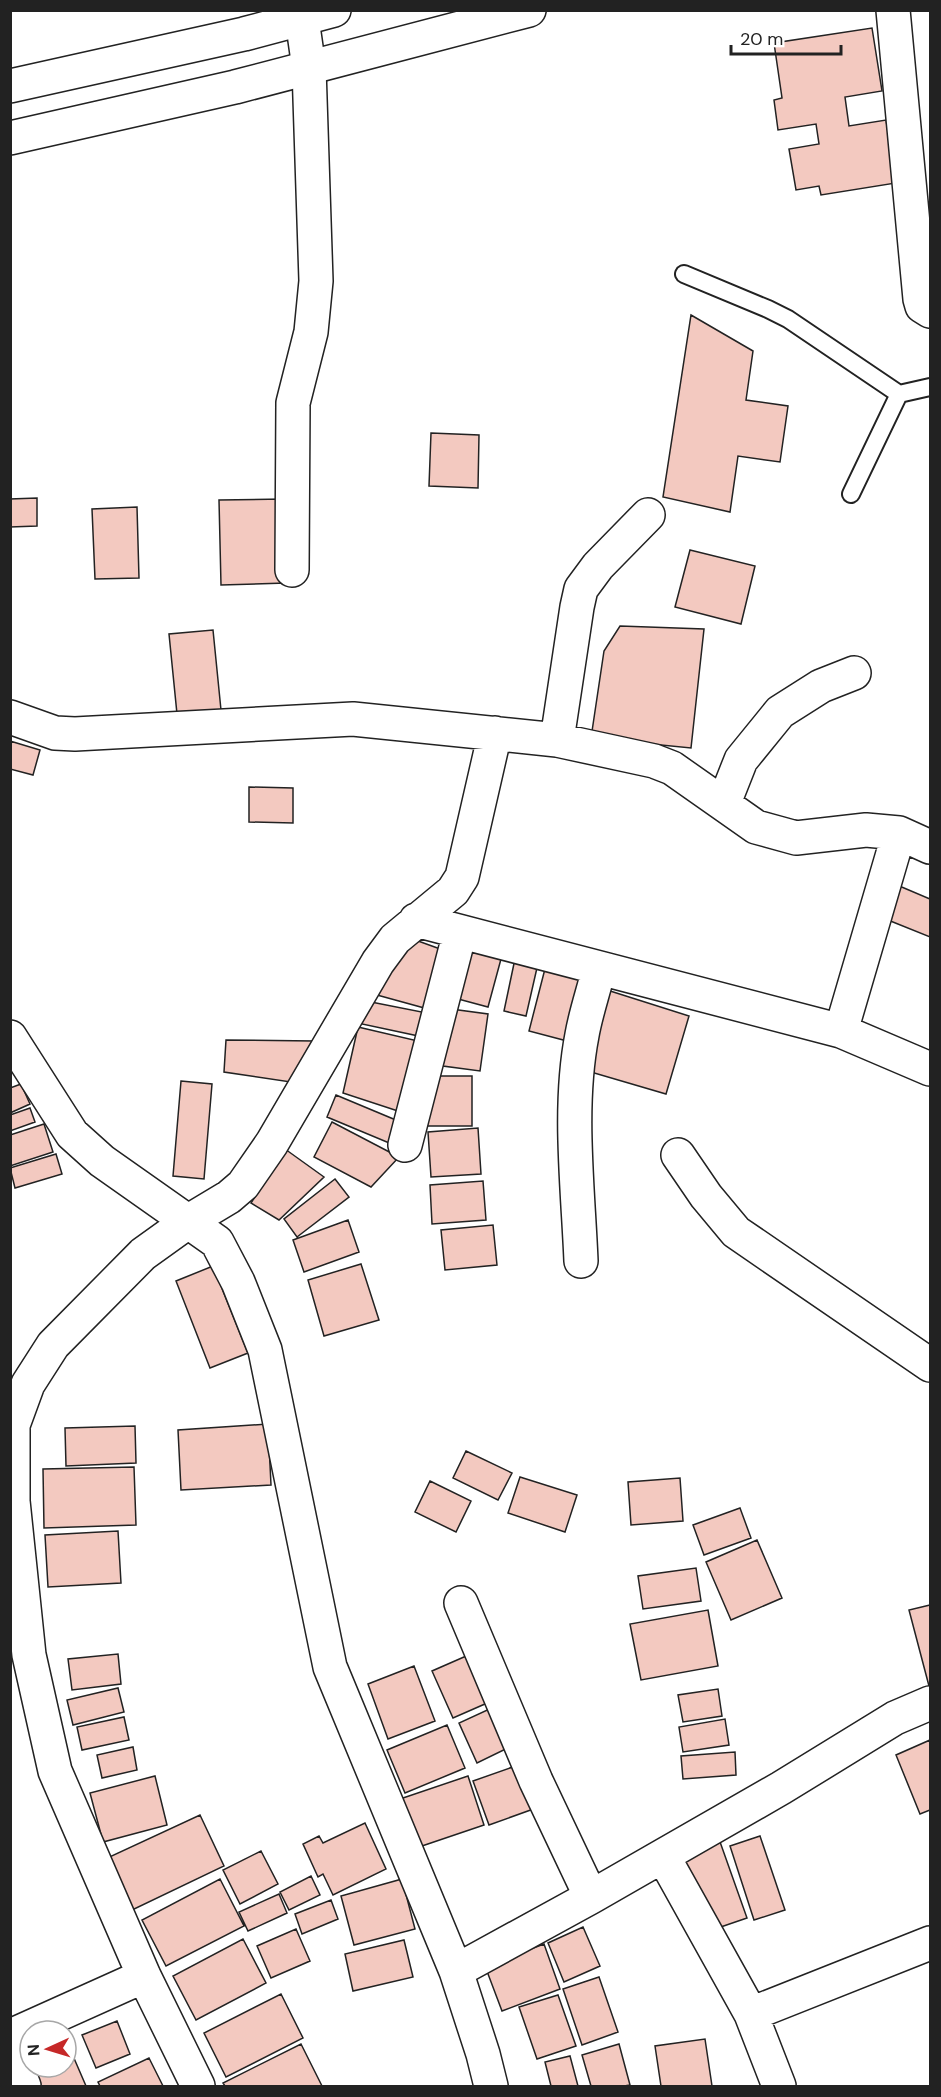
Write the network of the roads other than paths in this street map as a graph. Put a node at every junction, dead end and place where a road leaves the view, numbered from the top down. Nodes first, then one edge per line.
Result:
1 (334, 10) edge
2 (529, 10) edge
3 (893, 10) edge
4 (302, 19) junction
5 (309, 69) junction
6 (10, 86) edge
7 (10, 138) edge
8 (919, 169) edge
9 (684, 274) dead end
10 (930, 311) edge
11 (930, 387) edge
12 (899, 394) junction
13 (851, 494) dead end
14 (648, 515) dead end
15 (292, 570) dead end
16 (854, 673) dead end
17 (10, 717) edge
18 (495, 733) junction
19 (557, 740) junction
20 (724, 803) junction
21 (899, 833) junction
22 (930, 847) edge
23 (416, 920) junction
24 (460, 932) junction
25 (599, 968) junction
26 (841, 1031) junction
27 (10, 1037) edge
28 (930, 1069) edge
29 (405, 1145) dead end
30 (678, 1155) dead end
31 (189, 1221) junction
32 (581, 1261) dead end
33 (930, 1365) edge
34 (12, 1425) edge
35 (461, 1603) dead end
36 (930, 1703) edge
37 (663, 1856) junction
38 (591, 1897) junction
39 (930, 1943) edge
40 (456, 1971) junction
41 (144, 1976) junction
42 (751, 2014) junction
43 (24, 2086) edge
44 (198, 2086) edge
45 (491, 2086) edge
46 (779, 2086) edge

1 - 4 street
2 - 5 street
3 - 8 street
4 - 5 street
4 - 6 street
5 - 7 street
5 - 15 street
8 - 10 street
9 - 12 lane
11 - 12 lane
12 - 13 lane
14 - 19 street
16 - 20 street
17 - 18 street
18 - 19 street
18 - 23 street
19 - 20 street
20 - 21 street
21 - 22 street
21 - 26 street
23 - 24 street
23 - 31 street
24 - 25 street
24 - 29 street
25 - 26 street
25 - 32 street
26 - 28 street
27 - 31 street
30 - 33 street
31 - 34 street
31 - 40 street
34 - 41 street
35 - 38 street
36 - 37 street
37 - 38 street
37 - 42 street
38 - 40 street
39 - 42 street
40 - 45 street
41 - 43 street
41 - 44 street
42 - 46 street

